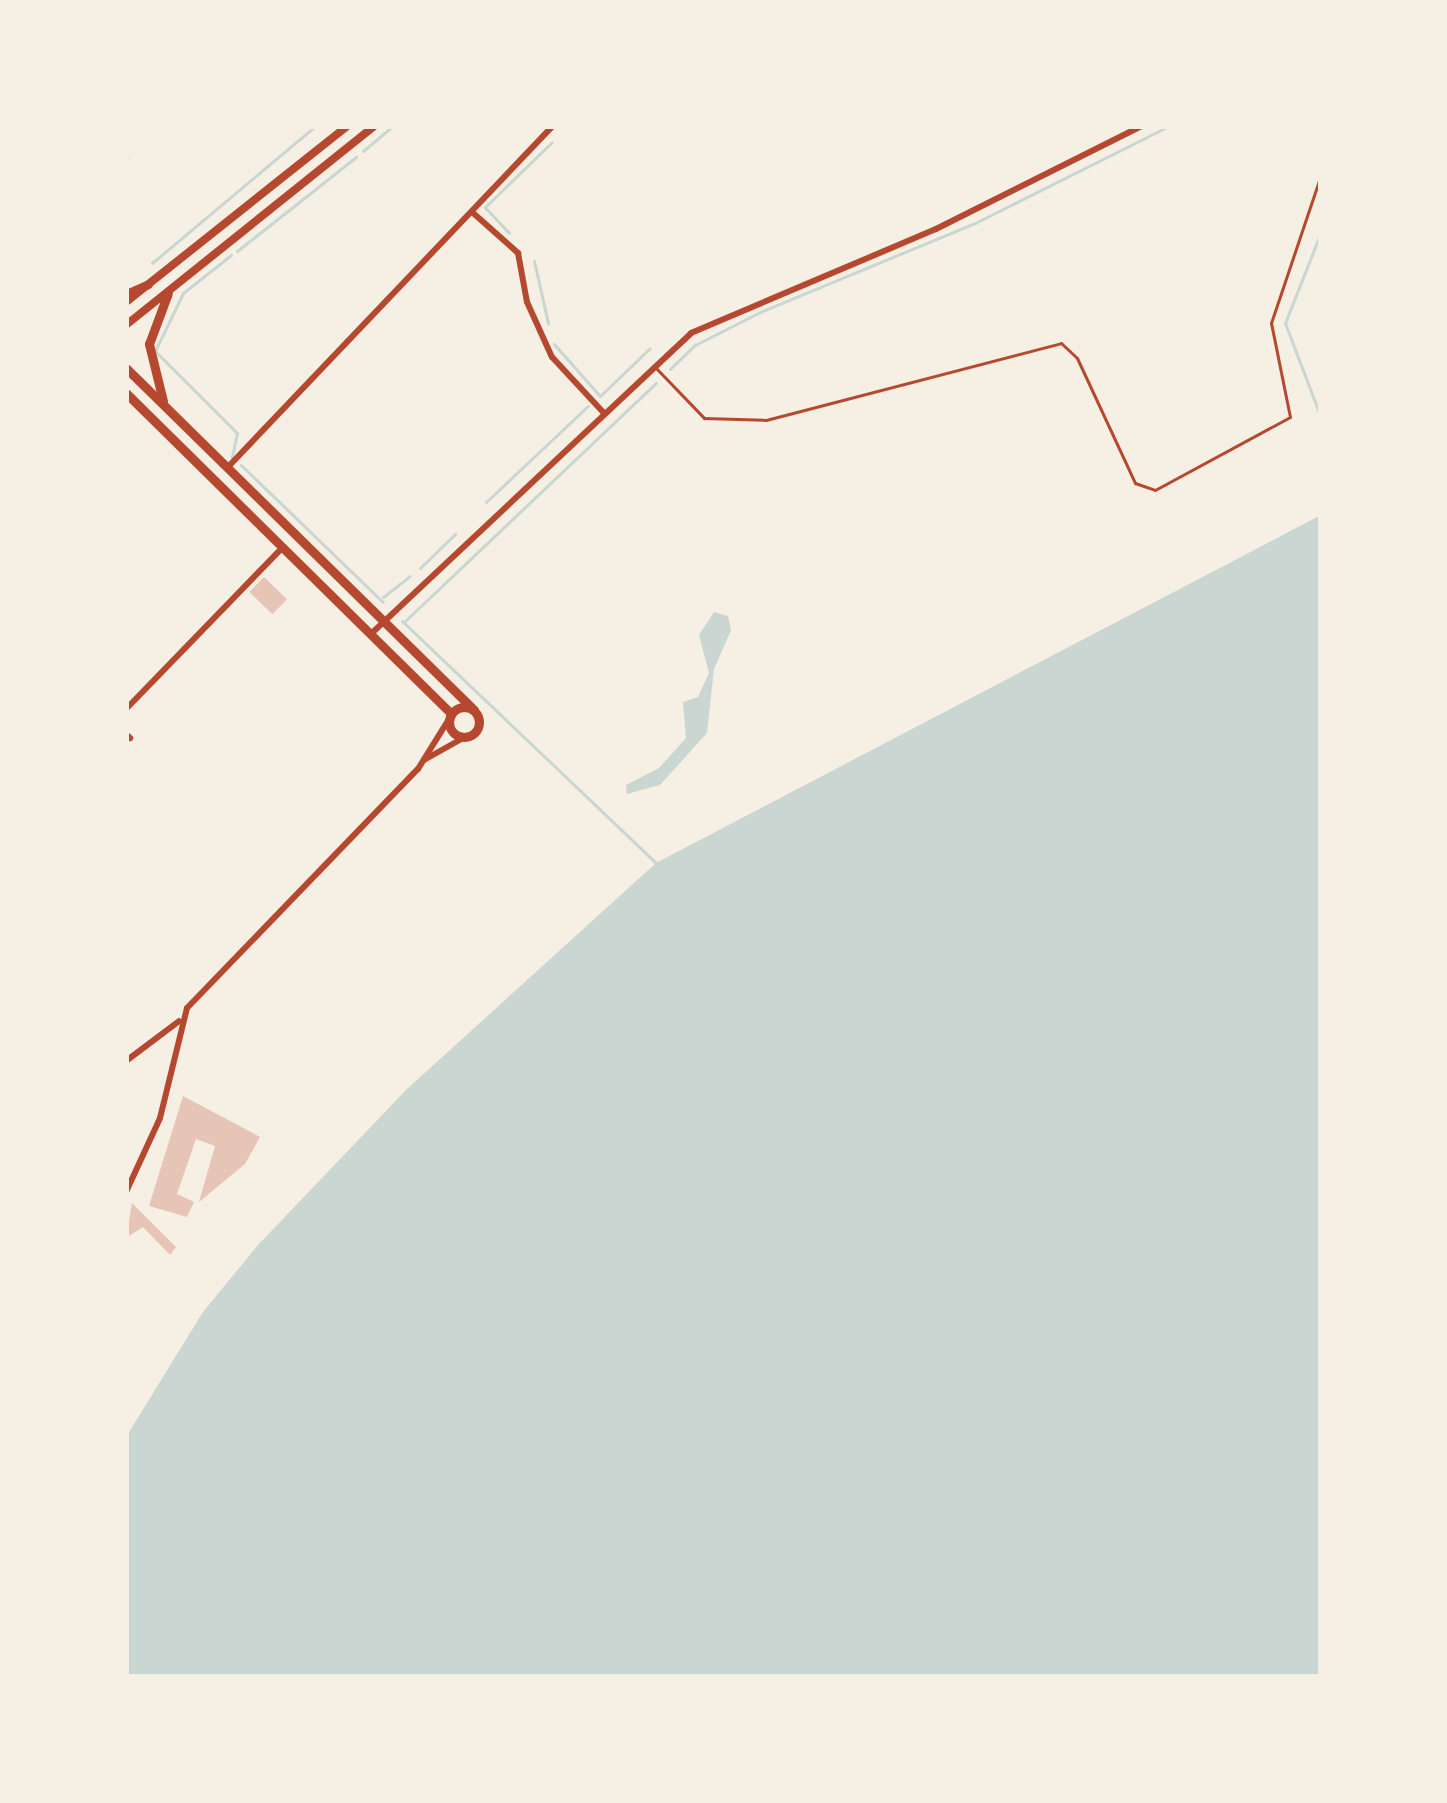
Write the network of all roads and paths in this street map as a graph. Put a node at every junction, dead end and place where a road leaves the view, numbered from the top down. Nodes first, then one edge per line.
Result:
1 (346, 126) edge
2 (374, 126) edge
3 (553, 126) edge
4 (1142, 126) edge
5 (1321, 174) edge
6 (472, 212) junction
7 (148, 284) joint
8 (168, 293) junction
9 (126, 298) edge
10 (126, 325) edge
11 (654, 365) junction
12 (126, 368) edge
13 (126, 393) edge
14 (165, 405) junction
15 (604, 412) junction
16 (228, 467) junction
17 (284, 547) junction
18 (384, 620) junction
19 (373, 632) junction
20 (126, 709) edge
21 (474, 710) junction
22 (450, 717) junction
23 (464, 737) junction
24 (424, 760) junction
25 (179, 1021) junction
26 (126, 1061) edge
27 (126, 1192) edge

1 - 7 main road
2 - 8 main road
3 - 6 street
4 - 11 street
5 - 11 lane
6 - 15 street
6 - 16 street
7 - 9 main road
8 - 10 main road
8 - 14 main road
11 - 15 street
12 - 14 main road
13 - 17 main road
14 - 16 main road
15 - 18 street
16 - 18 main road
17 - 19 main road
17 - 20 street
18 - 19 street
18 - 21 main road
19 - 22 main road
21 - 22 main road
21 - 23 main road
22 - 23 main road
22 - 24 street
23 - 24 street
24 - 25 street
25 - 26 street
25 - 27 street

